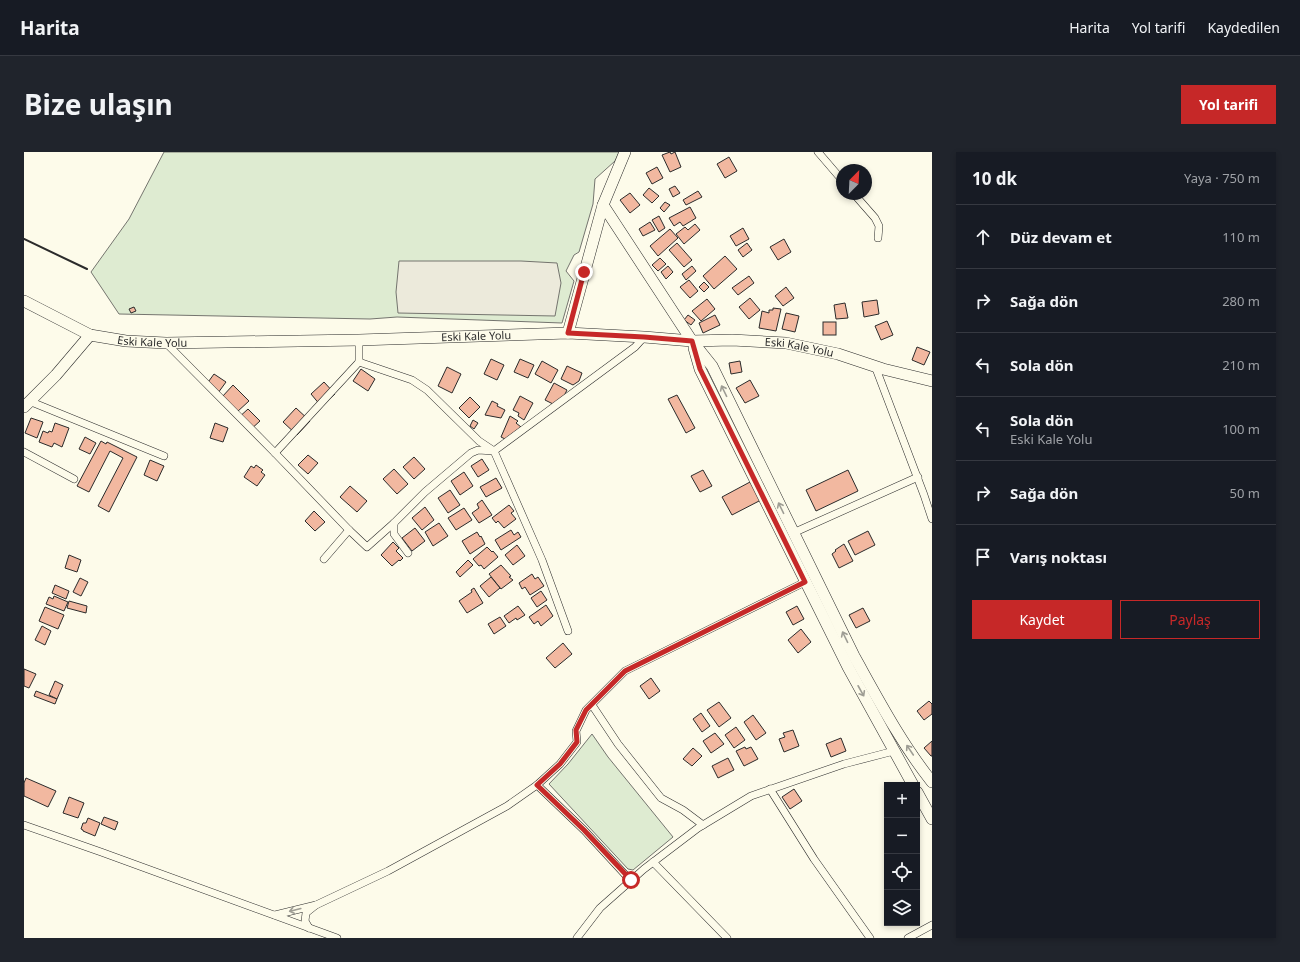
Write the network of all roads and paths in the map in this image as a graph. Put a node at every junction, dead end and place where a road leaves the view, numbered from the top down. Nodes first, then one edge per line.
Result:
1 (625, 152) edge
2 (818, 152) edge
3 (836, 173) edge
4 (859, 200) edge
5 (603, 204) junction
6 (878, 238) dead end
7 (24, 301) edge
8 (568, 333) junction
9 (90, 335) junction
10 (644, 337) junction
11 (359, 340) junction
12 (692, 341) junction
13 (166, 343) junction
14 (359, 362) junction
15 (875, 366) junction
16 (932, 381) edge
17 (27, 404) edge
18 (494, 451) junction
19 (24, 452) edge
20 (275, 453) junction
21 (164, 456) dead end
22 (918, 476) junction
23 (74, 478) dead end
24 (932, 519) edge
25 (394, 523) junction
26 (349, 530) junction
27 (793, 533) junction
28 (408, 553) dead end
29 (324, 559) dead end
30 (805, 582) junction
31 (568, 631) dead end
32 (592, 705) junction
33 (894, 751) junction
34 (911, 782) edge
35 (932, 782) edge
36 (537, 785) junction
37 (770, 789) junction
38 (920, 797) edge
39 (932, 819) edge
40 (24, 825) edge
41 (703, 825) junction
42 (653, 862) junction
43 (631, 880) junction
44 (316, 905) junction
45 (275, 915) junction
46 (932, 925) edge
47 (309, 928) junction
48 (337, 938) edge
49 (577, 938) edge
50 (727, 938) edge
51 (870, 938) edge
52 (908, 938) edge

1 - 5 street
2 - 3 street
4 - 6 street
5 - 8 street
5 - 12 street
7 - 9 street, Eski Kale Yolu
8 - 10 street, Eski Kale Yolu
8 - 11 street, Eski Kale Yolu
9 - 13 street, Eski Kale Yolu
9 - 17 street
10 - 12 street, Eski Kale Yolu
10 - 18 street
11 - 13 street, Eski Kale Yolu
11 - 14 street
12 - 15 street, Eski Kale Yolu
27 -> 12 street
12 - 30 street
13 - 20 street
14 - 18 street
14 - 20 street
15 - 16 street, Eski Kale Yolu
15 - 22 street
17 - 21 street
18 - 25 street
18 - 31 street
19 - 23 street
20 - 26 street
22 - 24 street
22 - 27 street
25 - 26 street
25 - 28 street
26 - 29 street
35 -> 27 street
30 - 32 street
30 -> 33 street
32 - 36 street
32 - 41 street
33 - 34 street
33 - 37 street
36 - 43 street
36 - 44 street
37 - 41 street
37 - 51 street
38 - 39 street
40 - 45 street
41 - 42 street
42 - 43 street
42 - 50 street
43 - 49 street
44 -> 45 street
44 - 47 street
45 - 47 street
46 - 52 street
47 - 48 street

